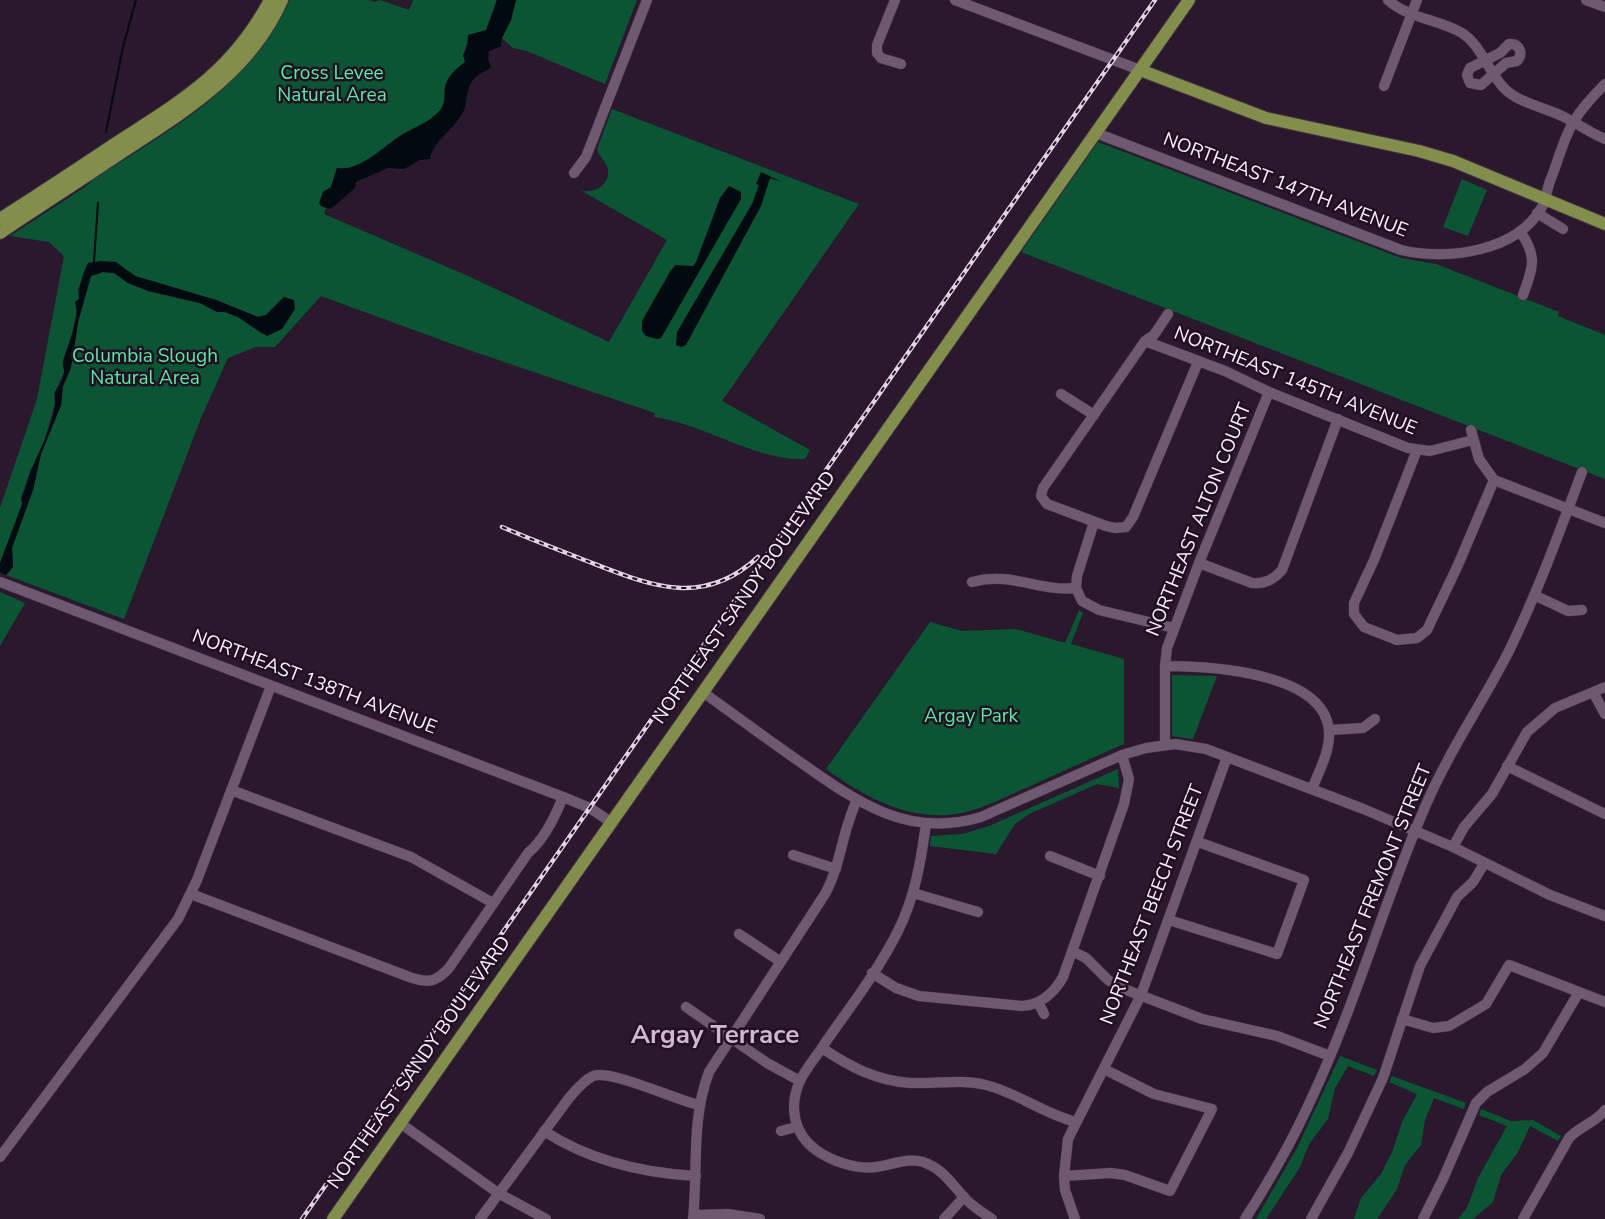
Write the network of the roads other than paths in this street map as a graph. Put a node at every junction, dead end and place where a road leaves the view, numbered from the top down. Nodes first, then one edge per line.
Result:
1 (270, 0) edge
2 (282, 0) edge
3 (647, 0) edge
4 (895, 0) edge
5 (955, 0) edge
6 (1189, 0) edge
7 (1388, 0) edge
8 (1417, 0) edge
9 (1586, 0) edge
10 (1605, 7) edge
11 (1411, 14) junction
12 (1486, 59) junction
13 (901, 64) dead end
14 (1140, 70) junction
15 (1494, 74) junction
16 (1605, 84) edge
17 (1384, 86) dead end
18 (1574, 122) junction
19 (1096, 133) junction
20 (1605, 139) edge
21 (574, 173) dead end
22 (1545, 198) junction
23 (1537, 213) junction
24 (0, 219) edge
25 (1605, 224) edge
26 (1563, 229) dead end
27 (1520, 230) junction
28 (0, 233) edge
29 (1523, 295) dead end
30 (1168, 314) dead end
31 (1146, 341) junction
32 (1198, 362) junction
33 (1269, 392) junction
34 (1061, 394) dead end
35 (1094, 415) junction
36 (1338, 419) junction
37 (1416, 450) junction
38 (1582, 471) dead end
39 (1494, 480) junction
40 (1568, 508) junction
41 (1094, 522) junction
42 (1605, 523) edge
43 (1199, 563) junction
44 (972, 583) dead end
45 (5, 584) edge
46 (1076, 588) junction
47 (1534, 595) junction
48 (1582, 610) dead end
49 (1174, 628) junction
50 (1165, 666) junction
51 (271, 686) junction
52 (1605, 687) edge
53 (1593, 692) junction
54 (704, 693) junction
55 (1605, 714) edge
56 (1375, 719) dead end
57 (1329, 730) junction
58 (1166, 745) junction
59 (1122, 755) junction
60 (1227, 757) junction
61 (1507, 766) junction
62 (1312, 789) junction
63 (231, 790) junction
64 (563, 797) junction
65 (857, 800) junction
66 (1605, 814) edge
67 (611, 823) junction
68 (926, 824) junction
69 (1415, 831) junction
70 (1198, 842) junction
71 (1453, 847) junction
72 (793, 855) dead end
73 (1050, 856) dead end
74 (1484, 864) junction
75 (836, 869) junction
76 (1100, 876) junction
77 (914, 893) junction
78 (191, 894) junction
79 (493, 903) junction
80 (978, 912) dead end
81 (1605, 916) edge
82 (1169, 920) junction
83 (739, 934) dead end
84 (1072, 951) junction
85 (782, 962) junction
86 (872, 973) junction
87 (1579, 992) junction
88 (1141, 995) junction
89 (1038, 1002) junction
90 (1605, 1002) edge
91 (686, 1007) dead end
92 (1044, 1014) dead end
93 (1402, 1019) junction
94 (730, 1038) junction
95 (822, 1048) junction
96 (1330, 1056) junction
97 (1104, 1069) junction
98 (800, 1081) junction
99 (699, 1105) junction
100 (1605, 1110) edge
101 (1076, 1122) junction
102 (400, 1123) junction
103 (796, 1127) junction
104 (544, 1131) junction
105 (782, 1131) dead end
106 (0, 1157) edge
107 (696, 1176) junction
108 (1064, 1176) junction
109 (498, 1194) junction
110 (964, 1198) junction
111 (693, 1217) edge
112 (333, 1219) edge
113 (481, 1219) edge
114 (546, 1219) edge
115 (760, 1219) edge
116 (944, 1219) edge
117 (992, 1219) edge
118 (1075, 1219) edge
119 (1245, 1219) edge
120 (1311, 1219) edge
121 (1423, 1219) edge
122 (1523, 1219) edge

1 - 24 main road
2 - 28 main road
3 - 21 street
4 - 13 street
5 - 14 street
6 - 14 main road, NORTHEAST SANDY BOULEVARD
7 - 11 street
8 - 11 street
9 - 10 street
11 - 12 street
11 - 17 street
12 - 15 street
12 - 15 street
12 - 15 street
14 - 19 main road, NORTHEAST SANDY BOULEVARD
14 - 22 main road
15 - 18 street
16 - 18 street
18 - 20 street
18 - 22 street
19 - 27 street, NORTHEAST 147TH AVENUE
19 - 54 main road, NORTHEAST SANDY BOULEVARD
22 - 23 street, NORTHEAST 147TH AVENUE
22 - 25 main road
23 - 26 street
23 - 27 street, NORTHEAST 147TH AVENUE
27 - 29 street
30 - 31 street
31 - 32 street, NORTHEAST 145TH AVENUE
31 - 35 street
32 - 33 street, NORTHEAST 145TH AVENUE
32 - 41 street
33 - 36 street, NORTHEAST 145TH AVENUE
33 - 43 street, NORTHEAST ALTON COURT
34 - 35 street
35 - 41 street
36 - 37 street, NORTHEAST 145TH AVENUE
36 - 43 street
37 - 39 street, NORTHEAST 145TH AVENUE
37 - 39 street
38 - 40 street, NORTHEAST FREMONT STREET
39 - 40 street
40 - 42 street
40 - 47 street, NORTHEAST FREMONT STREET
41 - 46 street
43 - 49 street, NORTHEAST ALTON COURT
44 - 46 street
45 - 51 street, NORTHEAST 138TH AVENUE
46 - 49 street
47 - 48 street
47 - 69 street, NORTHEAST FREMONT STREET
49 - 50 street, NORTHEAST ALTON COURT
50 - 57 street
50 - 58 street, NORTHEAST ALTON COURT
51 - 63 street
51 - 64 street, NORTHEAST 138TH AVENUE
52 - 53 street
53 - 55 street
53 - 61 street
54 - 65 street
54 - 67 main road, NORTHEAST SANDY BOULEVARD
56 - 57 street
57 - 62 street
58 - 59 street
58 - 60 street
59 - 68 street
59 - 76 street
60 - 62 street
60 - 70 street, NORTHEAST BEECH STREET
61 - 66 street
61 - 71 street
62 - 69 street
63 - 78 street
63 - 79 street
64 - 67 street, NORTHEAST 138TH AVENUE
64 - 79 street
65 - 68 street
65 - 75 street
67 - 102 main road, NORTHEAST SANDY BOULEVARD
68 - 77 street
69 - 71 street
69 - 96 street, NORTHEAST FREMONT STREET
70 - 82 street, NORTHEAST BEECH STREET
70 - 82 street
71 - 74 street
72 - 75 street
73 - 76 street
74 - 81 street
74 - 93 street
75 - 85 street
76 - 84 street
77 - 80 street
77 - 86 street
78 - 79 street
78 - 106 street
82 - 88 street, NORTHEAST BEECH STREET
83 - 85 street
84 - 88 street
84 - 89 street
85 - 94 street
86 - 89 street
86 - 95 street
87 - 90 street
87 - 93 street
87 - 121 street
88 - 96 street
88 - 97 street, NORTHEAST BEECH STREET
89 - 92 street
91 - 94 street
93 - 120 street
94 - 98 street
94 - 99 street
95 - 98 street
95 - 101 street
96 - 119 street, NORTHEAST FREMONT STREET
97 - 101 street, NORTHEAST BEECH STREET
97 - 108 street
98 - 103 street
99 - 104 street
99 - 107 street
100 - 122 street
101 - 108 street, NORTHEAST BEECH STREET
102 - 109 street
102 - 112 main road, NORTHEAST SANDY BOULEVARD
103 - 105 street
103 - 110 street
104 - 107 street
104 - 109 street
107 - 111 street
108 - 118 street, NORTHEAST BEECH STREET
109 - 113 street
109 - 114 street
110 - 116 street
110 - 117 street
111 - 115 street

